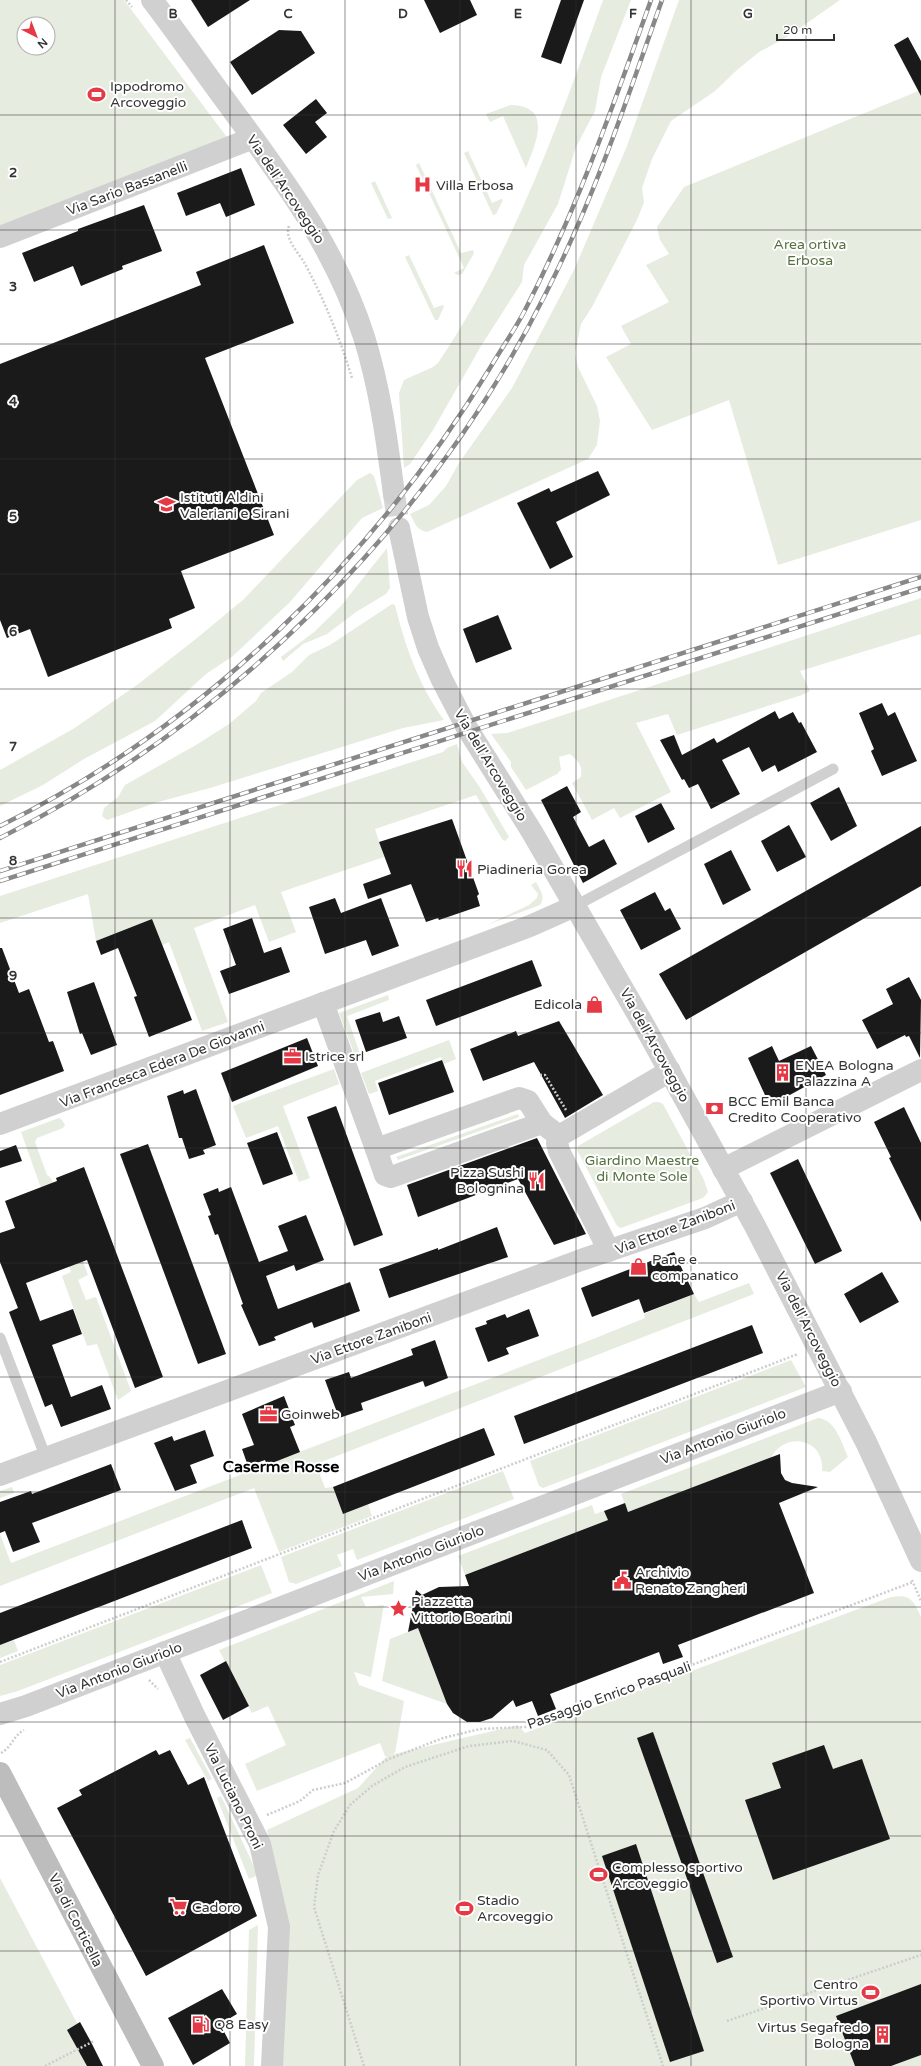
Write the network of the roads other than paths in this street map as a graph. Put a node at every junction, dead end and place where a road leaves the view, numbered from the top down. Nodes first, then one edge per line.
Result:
1 (152, 0) edge
2 (253, 138) junction
3 (0, 237) edge
4 (394, 494) tunnel mouth
5 (399, 528) tunnel mouth
6 (833, 769) dead end
7 (575, 906) junction
8 (323, 1003) junction
9 (921, 1070) edge
10 (670, 1071) junction
11 (0, 1124) edge
12 (550, 1129) junction
13 (376, 1149) junction
14 (723, 1169) junction
15 (742, 1201) junction
16 (608, 1251) junction
17 (0, 1338) edge
18 (841, 1391) junction
19 (46, 1458) junction
20 (0, 1475) edge
21 (921, 1561) edge
22 (165, 1652) junction
23 (0, 1714) edge
24 (0, 1773) edge
25 (152, 2066) edge
26 (272, 2066) edge

1 - 2 street, Via dell'Arcoveggio
2 - 3 street, Via Sario Bassanelli
2 - 4 street, Via dell'Arcoveggio
5 - 7 street, Via dell'Arcoveggio
6 - 7 lane
7 - 8 street, Via Francesca Edera De Giovanni
7 - 10 street, Via dell'Arcoveggio
8 - 11 street, Via Francesca Edera De Giovanni
8 - 13 street
9 - 14 street
10 - 12 street
10 - 14 street, Via dell'Arcoveggio
12 - 13 street
12 - 13 street
12 - 16 street
14 - 15 street, Via dell'Arcoveggio
15 - 16 street, Via Ettore Zaniboni
15 - 18 street, Via dell'Arcoveggio
16 - 19 street, Via Ettore Zaniboni
17 - 19 lane
18 - 21 street, Via dell'Arcoveggio
18 - 22 street, Via Antonio Giuriolo
19 - 20 street, Via Ettore Zaniboni
22 - 23 street, Via Antonio Giuriolo
22 - 26 street, Via Luciano Proni
24 - 25 main road, Via di Corticella

